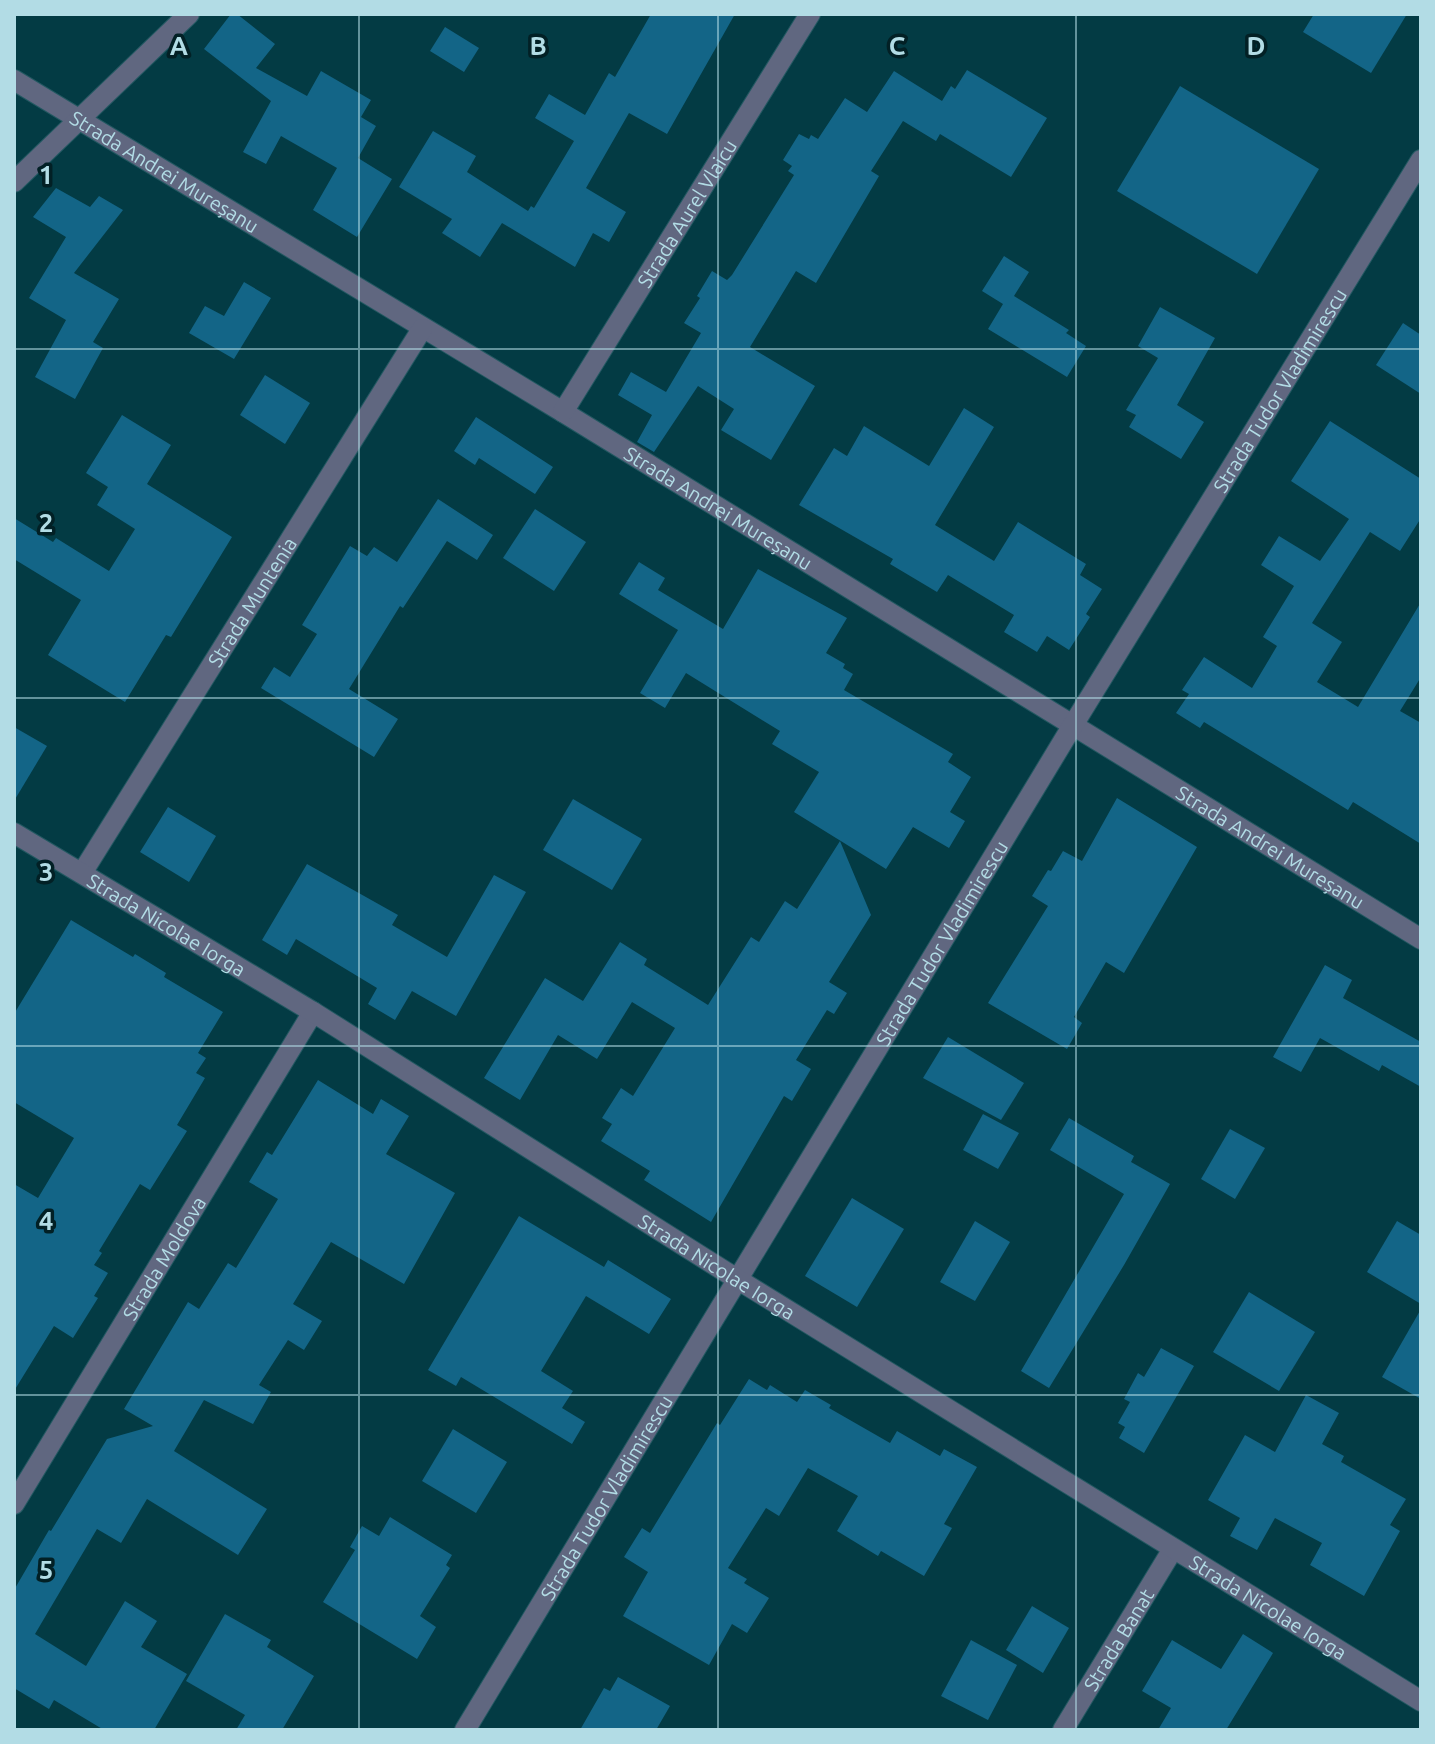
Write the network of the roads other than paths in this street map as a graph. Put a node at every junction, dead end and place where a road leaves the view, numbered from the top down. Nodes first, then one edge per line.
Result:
1 (189, 14) edge
2 (810, 14) edge
3 (14, 80) edge
4 (79, 120) junction
5 (1421, 160) edge
6 (14, 182) edge
7 (422, 329) junction
8 (563, 412) junction
9 (1073, 725) junction
10 (14, 833) edge
11 (82, 873) junction
12 (1421, 939) edge
13 (313, 1012) junction
14 (737, 1279) junction
15 (14, 1504) edge
16 (1173, 1549) junction
17 (1421, 1701) edge
18 (465, 1730) edge
19 (1063, 1730) edge

1 - 4 street
2 - 8 street, Strada Aurel Vlaicu
3 - 4 street, Strada Andrei Mureșanu
4 - 6 street
4 - 7 street, Strada Andrei Mureșanu
5 - 9 street, Strada Tudor Vladimirescu
7 - 8 street, Strada Andrei Mureșanu
7 - 11 street, Strada Muntenia
8 - 9 street, Strada Andrei Mureșanu
9 - 12 street, Strada Andrei Mureșanu
9 - 14 street, Strada Tudor Vladimirescu
10 - 11 street, Strada Nicolae Iorga
11 - 13 street, Strada Nicolae Iorga
13 - 14 street, Strada Nicolae Iorga
13 - 15 street, Strada Moldova
14 - 16 street, Strada Nicolae Iorga
14 - 18 street, Strada Tudor Vladimirescu
16 - 17 street, Strada Nicolae Iorga
16 - 19 street, Strada Banat

